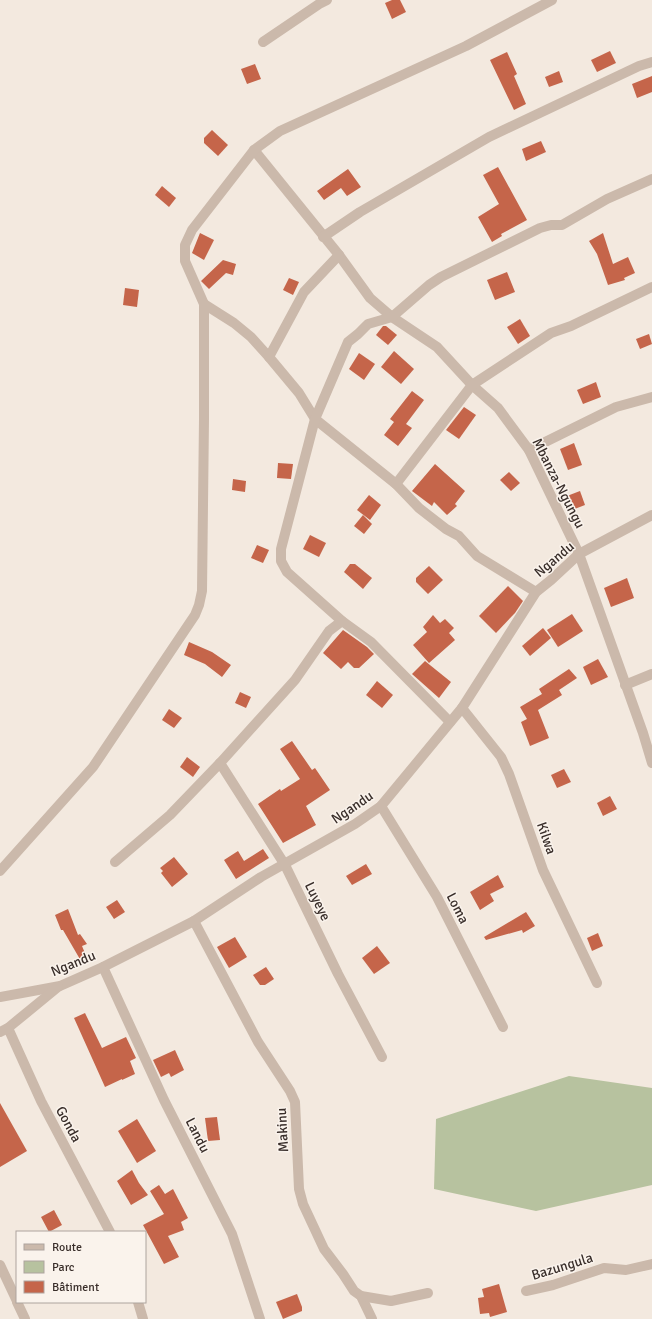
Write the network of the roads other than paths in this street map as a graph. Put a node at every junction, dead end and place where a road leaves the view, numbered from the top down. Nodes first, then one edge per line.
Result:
1 (327, 0) edge
2 (552, 0) edge
3 (263, 42) dead end
4 (652, 62) edge
5 (254, 150) junction
6 (652, 179) edge
7 (323, 237) junction
8 (339, 255) junction
9 (652, 287) edge
10 (204, 304) junction
11 (392, 317) junction
12 (269, 357) junction
13 (472, 385) junction
14 (652, 397) edge
15 (316, 419) junction
16 (529, 450) junction
17 (396, 484) junction
18 (652, 515) edge
19 (579, 554) junction
20 (536, 592) junction
21 (342, 621) junction
22 (652, 674) edge
23 (625, 685) junction
24 (462, 708) junction
25 (450, 722) junction
26 (220, 763) junction
27 (652, 763) edge
28 (381, 806) junction
29 (115, 862) dead end
30 (285, 865) junction
31 (0, 871) edge
32 (194, 921) junction
33 (103, 967) junction
34 (597, 983) dead end
35 (60, 986) junction
36 (0, 997) edge
37 (503, 1028) dead end
38 (4, 1030) edge
39 (382, 1058) dead end
40 (109, 1231) edge
41 (652, 1264) edge
42 (0, 1267) edge
43 (526, 1291) dead end
44 (428, 1293) dead end
45 (361, 1296) junction
46 (16, 1300) edge
47 (17, 1303) edge
48 (138, 1303) edge
49 (25, 1319) edge
50 (143, 1319) edge
51 (260, 1319) edge
52 (372, 1319) edge

1 - 3 street
2 - 5 street
4 - 7 street
5 - 7 street, Mbanza-Ngungu
5 - 10 street
6 - 11 street
7 - 8 street, Mbanza-Ngungu
8 - 11 street, Mbanza-Ngungu
8 - 12 street
9 - 13 street
10 - 12 street
10 - 31 street
11 - 13 street, Mbanza-Ngungu
11 - 15 street
12 - 15 street
13 - 16 street, Mbanza-Ngungu
13 - 17 street
14 - 16 street
15 - 17 street
15 - 21 street
16 - 19 street, Mbanza-Ngungu
17 - 20 street
18 - 19 street, Ngandu
19 - 20 street, Ngandu
19 - 23 street, Mbanza-Ngungu
20 - 24 street, Ngandu
21 - 25 street
21 - 26 street
22 - 23 street
23 - 27 street, Mbanza-Ngungu
24 - 25 street, Ngandu
24 - 34 street, Kilwa
25 - 28 street, Ngandu
26 - 29 street
26 - 30 street, Luyeye
28 - 30 street, Ngandu
28 - 37 street, Loma
30 - 32 street, Ngandu
30 - 39 street, Luyeye
32 - 33 street, Ngandu
32 - 45 street, Makinu
33 - 35 street, Ngandu
33 - 51 street, Landu
35 - 36 street, Ngandu
35 - 38 street
38 - 40 street, Gonda
41 - 43 street, Bazungula
42 - 46 street
44 - 45 street
45 - 52 street, Makinu
47 - 49 street
48 - 50 street

